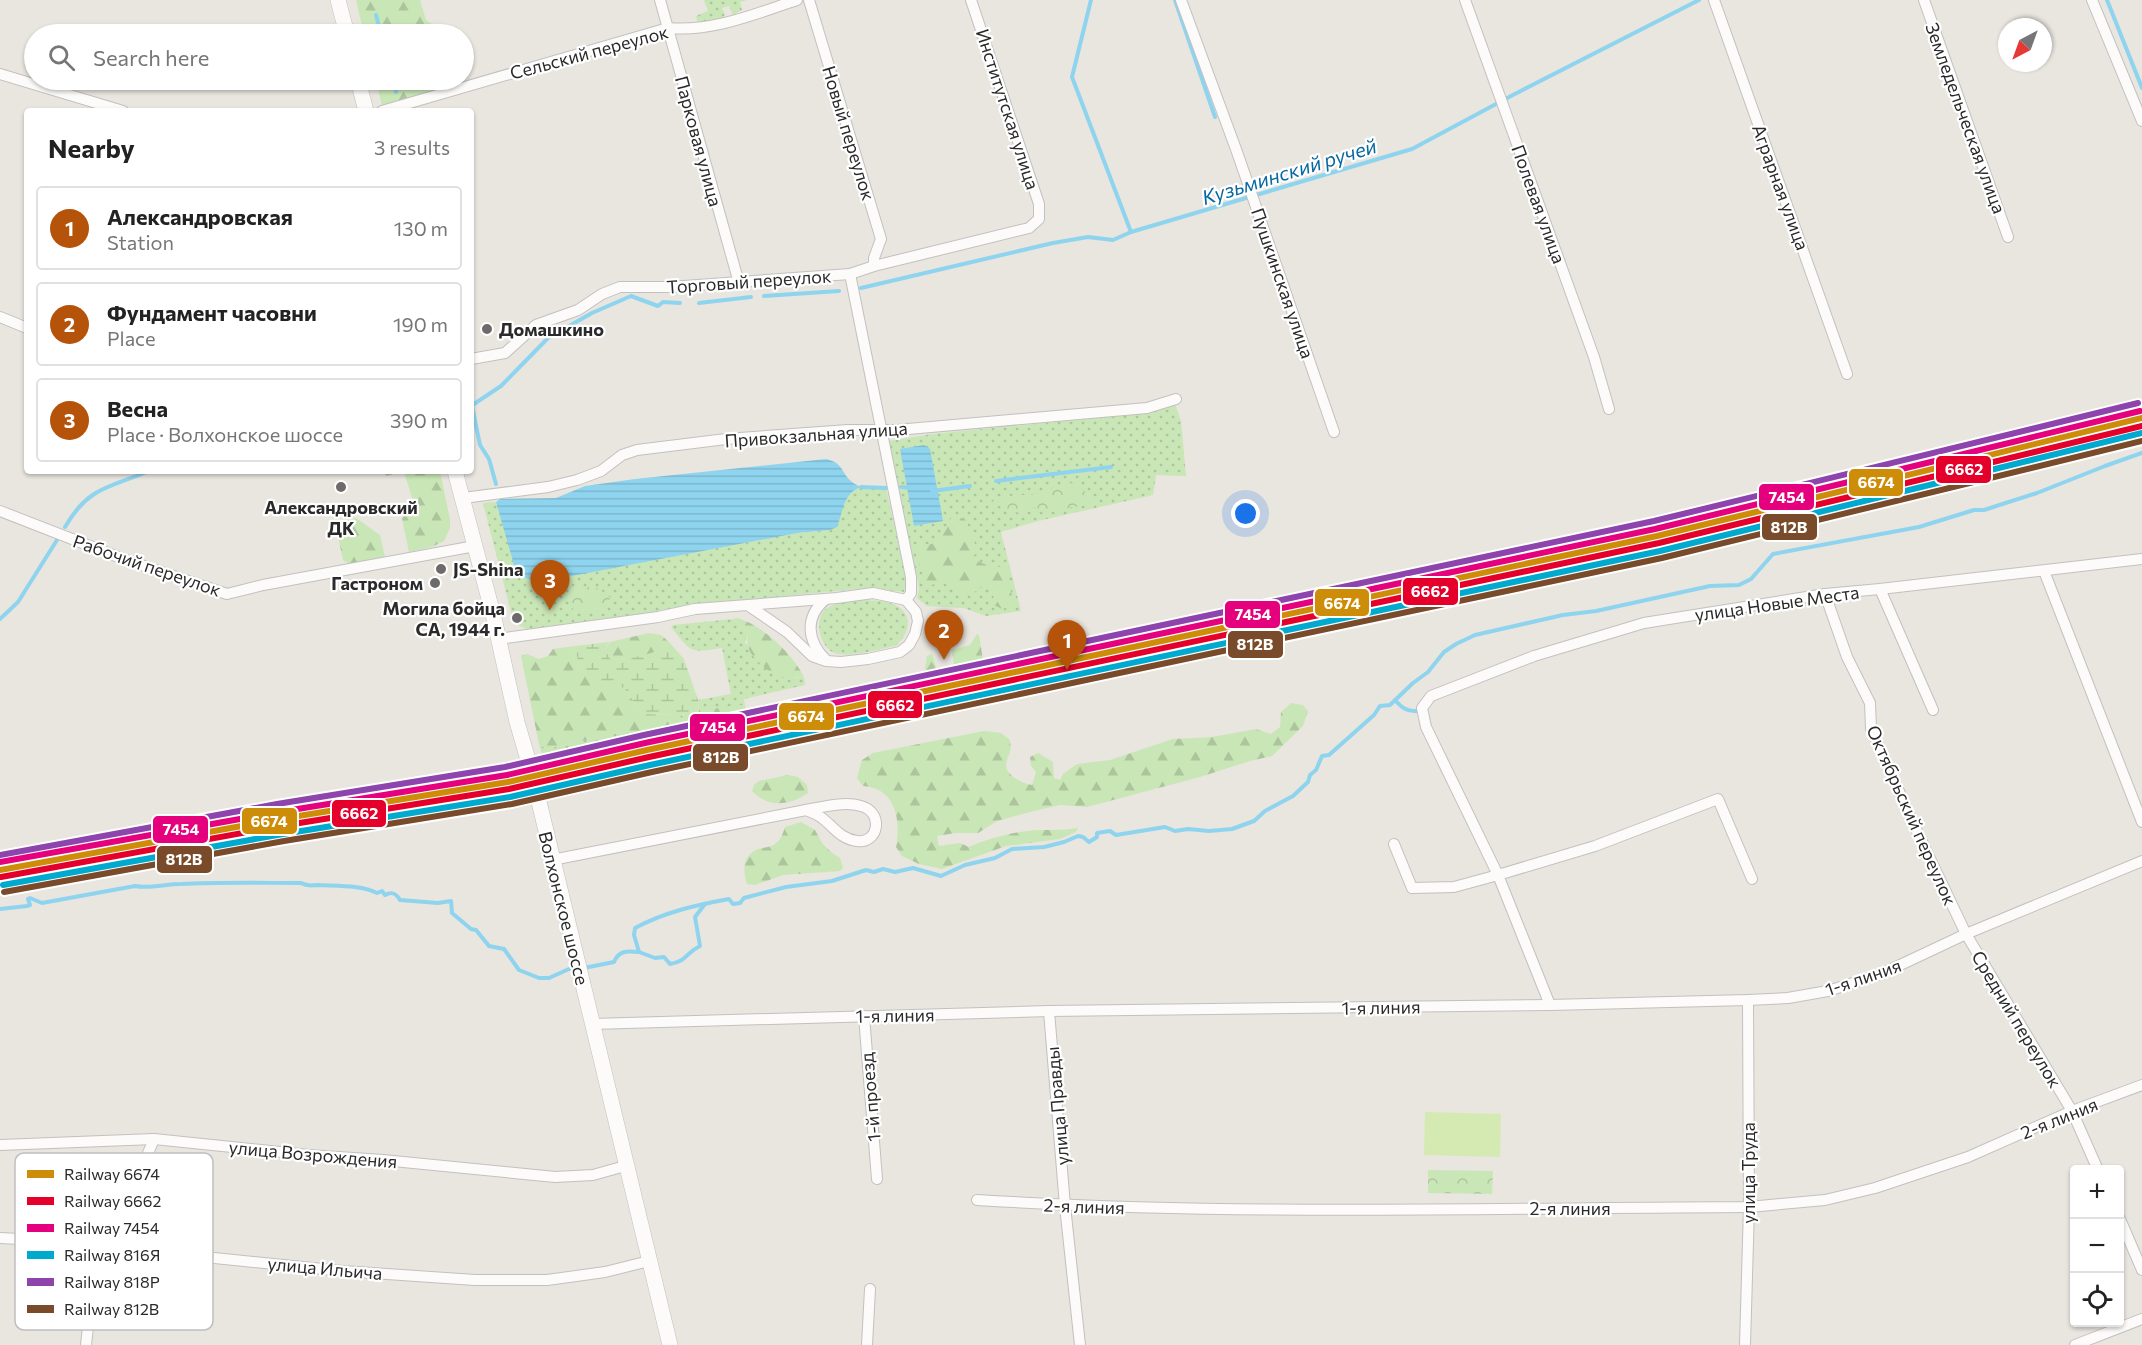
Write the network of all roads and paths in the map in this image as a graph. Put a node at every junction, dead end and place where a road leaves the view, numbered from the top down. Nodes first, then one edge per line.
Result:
1 (338, 0) edge
2 (660, 0) edge
3 (797, 0) edge
4 (809, 0) edge
5 (971, 0) edge
6 (1181, 0) edge
7 (1466, 0) edge
8 (1714, 0) edge
9 (1924, 0) edge
10 (2092, 0) edge
11 (344, 24) edge
12 (669, 28) junction
13 (0, 74) edge
14 (24, 81) edge
15 (474, 84) edge
16 (53, 90) edge
17 (361, 90) edge
18 (455, 90) edge
19 (113, 108) edge
20 (365, 108) edge
21 (392, 108) edge
22 (2142, 121) edge
23 (1038, 219) joint
24 (2008, 237) dead end
25 (874, 266) junction
26 (850, 274) junction
27 (739, 283) junction
28 (0, 317) edge
29 (24, 327) edge
30 (474, 358) edge
31 (1847, 374) dead end
32 (1176, 399) dead end
33 (1609, 410) dead end
34 (880, 431) junction
35 (1334, 432) dead end
36 (456, 474) edge
37 (463, 498) junction
38 (0, 511) edge
39 (475, 546) junction
40 (2142, 559) edge
41 (2044, 571) junction
42 (1880, 589) junction
43 (1825, 594) junction
44 (826, 599) junction
45 (906, 600) junction
46 (749, 606) junction
47 (498, 639) junction
48 (826, 661) junction
49 (1933, 710) dead end
50 (806, 810) junction
51 (2142, 822) edge
52 (1394, 844) dead end
53 (552, 860) junction
54 (2142, 861) edge
55 (1498, 875) junction
56 (1752, 879) dead end
57 (1966, 934) junction
58 (1748, 1000) junction
59 (1550, 1005) junction
60 (1049, 1011) junction
61 (864, 1016) junction
62 (592, 1024) junction
63 (2142, 1085) edge
64 (2072, 1111) junction
65 (154, 1139) junction
66 (0, 1145) edge
67 (148, 1153) edge
68 (2096, 1165) edge
69 (626, 1166) junction
70 (877, 1179) dead end
71 (977, 1200) dead end
72 (1065, 1206) junction
73 (1749, 1207) junction
74 (2124, 1228) edge
75 (0, 1238) edge
76 (15, 1239) edge
77 (213, 1258) edge
78 (649, 1261) junction
79 (2142, 1270) edge
80 (870, 1290) dead end
81 (2142, 1319) edge
82 (88, 1330) edge
83 (86, 1345) edge
84 (670, 1345) edge
85 (867, 1345) edge
86 (1080, 1345) edge
87 (1745, 1345) edge
88 (2075, 1345) edge

1 - 11 main road
2 - 12 street, Парковая улица
3 - 12 street, Сельский переулок
4 - 25 street, Новый переулок
5 - 23 street, Институтская улица
6 - 35 street, Пушкинская улица
7 - 33 street, Полевая улица
8 - 31 street, Аграрная улица
9 - 24 street, Земледельческая улица
10 - 22 street
12 - 15 street, Сельский переулок
12 - 27 street, Парковая улица
13 - 14 street
16 - 19 street
17 - 20 main road
18 - 21 street, Сельский переулок
23 - 25 street, Торговый переулок
25 - 26 street, Торговый переулок
26 - 27 street, Торговый переулок
26 - 34 street
27 - 30 street, Торговый переулок
28 - 29 street
32 - 34 street, Привокзальная улица
34 - 37 street, Привокзальная улица
34 - 45 street
36 - 37 main road, Волхонское шоссе
37 - 39 main road, Волхонское шоссе
38 - 39 street, Рабочий переулок
39 - 47 main road, Волхонское шоссе
40 - 41 street, улица Новые Места
41 - 42 street, улица Новые Места
41 - 51 street
42 - 43 street, улица Новые Места
42 - 49 street
43 - 55 street, улица Новые Места
43 - 57 street, Октябрьский переулок
44 - 45 street
44 - 46 street
44 - 48 street
45 - 48 street
46 - 47 street
46 - 48 street
47 - 53 main road, Волхонское шоссе
50 - 50 street
50 - 53 street
52 - 55 street
53 - 62 main road, Волхонское шоссе
54 - 57 street, 1-я линия
55 - 56 street
55 - 59 street
57 - 58 street, 1-я линия
57 - 64 street, Средний переулок
58 - 59 street, 1-я линия
58 - 73 street, улица Труда
59 - 60 street, 1-я линия
60 - 61 street, 1-я линия
60 - 72 street, улица Правды
61 - 62 street, 1-я линия
61 - 70 street, 1-й проезд
62 - 69 main road, Волхонское шоссе
63 - 64 street, 2-я линия
64 - 68 street, Средний переулок
64 - 73 street, 2-я линия
65 - 66 street, улица Возрождения
65 - 67 street
65 - 69 street, улица Возрождения
69 - 78 main road, Волхонское шоссе
71 - 72 street, 2-я линия
72 - 73 street, 2-я линия
72 - 86 street, улица Правды
73 - 87 street, улица Труда
74 - 79 street
75 - 76 street, улица Ильича
77 - 78 street, улица Ильича
78 - 84 main road, Волхонское шоссе
80 - 85 street
81 - 88 street
82 - 83 street

